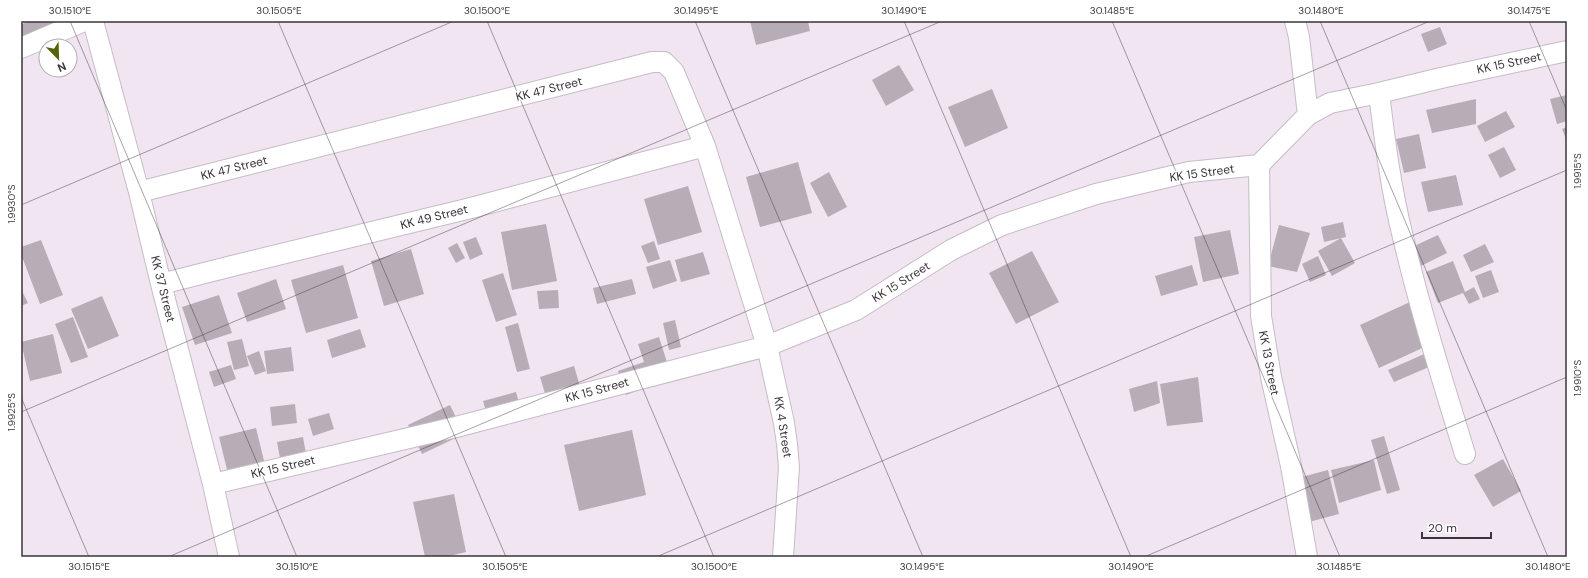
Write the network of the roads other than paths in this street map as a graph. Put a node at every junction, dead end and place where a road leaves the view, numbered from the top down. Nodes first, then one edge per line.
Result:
1 (84, 21) edge
2 (93, 21) edge
3 (1295, 21) edge
4 (21, 48) edge
5 (1567, 51) edge
6 (1379, 93) junction
7 (1308, 115) junction
8 (706, 146) junction
9 (1259, 165) junction
10 (139, 192) junction
11 (161, 284) junction
12 (767, 346) junction
13 (1465, 454) dead end
14 (213, 484) junction
15 (230, 557) edge
16 (783, 557) edge
17 (1307, 557) edge

1 - 4 street
2 - 10 street, KK 37 Street
3 - 7 street
5 - 6 street, KK 15 Street
6 - 7 street, KK 15 Street
6 - 13 street
7 - 9 street, KK 15 Street
8 - 10 street, KK 47 Street
8 - 11 street, KK 49 Street
8 - 12 street, KK 47 Street
9 - 12 street, KK 15 Street
9 - 17 street, KK 13 Street
10 - 11 street, KK 37 Street
11 - 14 street, KK 37 Street
12 - 14 street, KK 15 Street
12 - 16 street, KK 4 Street
14 - 15 street, KK 37 Street

